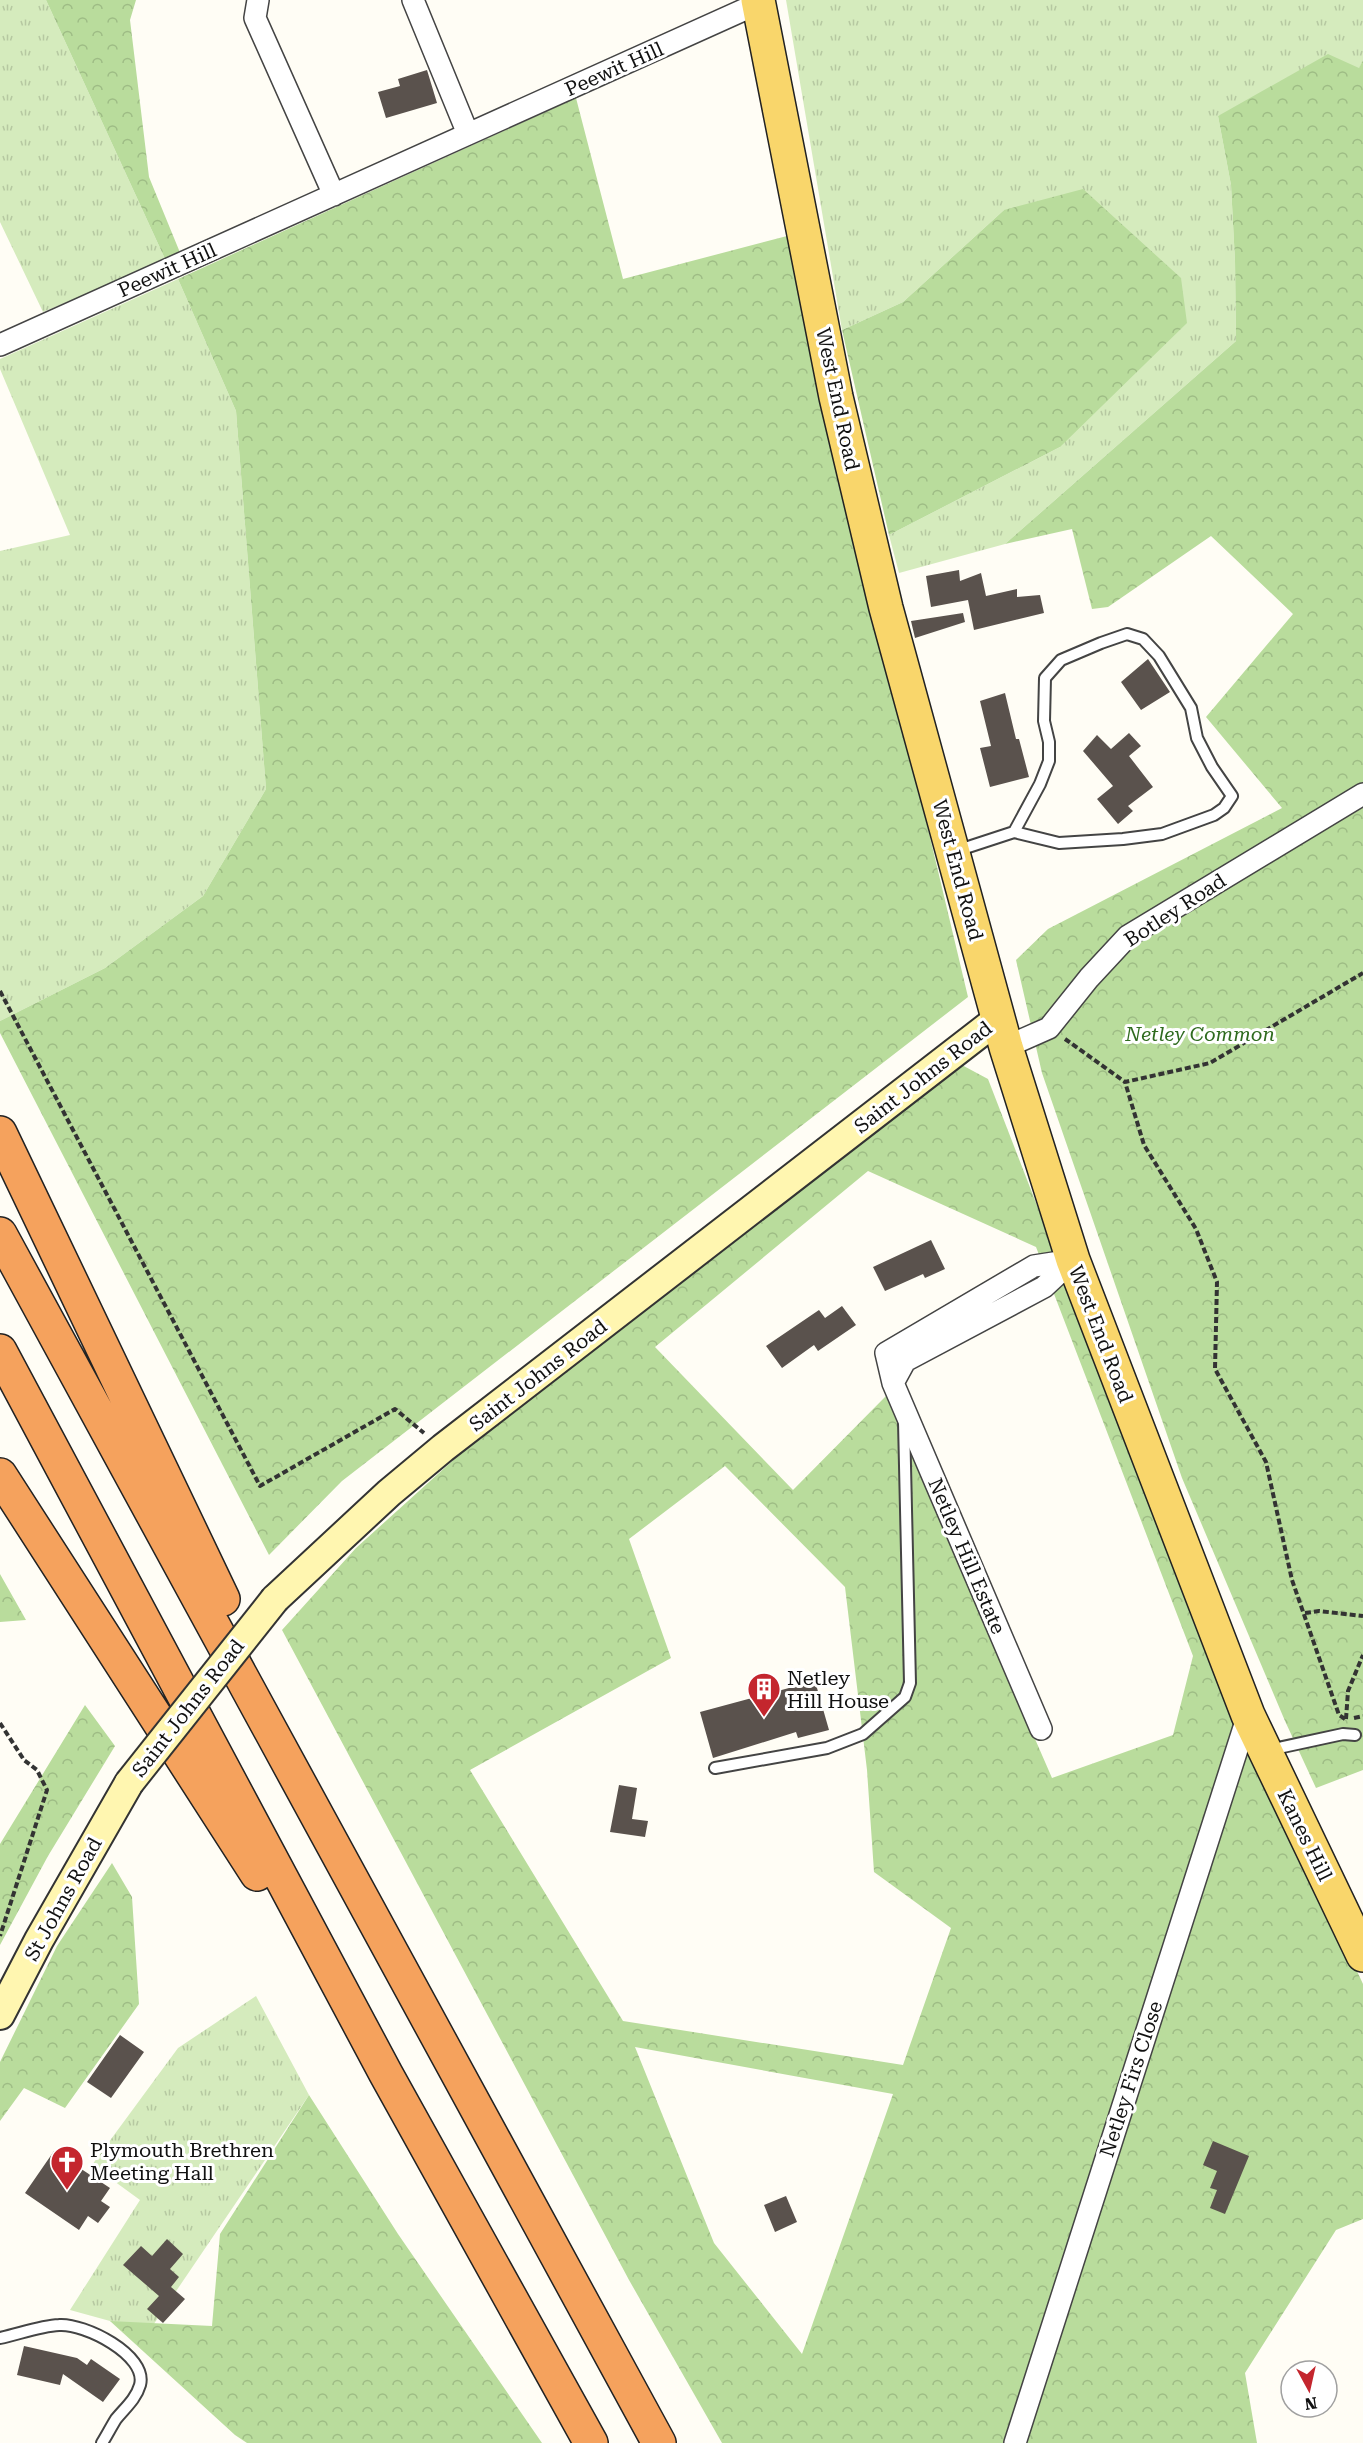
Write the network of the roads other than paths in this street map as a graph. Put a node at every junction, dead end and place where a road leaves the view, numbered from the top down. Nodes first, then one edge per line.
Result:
1 (258, 0) edge
2 (413, 0) edge
3 (758, 2) edge
4 (468, 134) junction
5 (334, 195) junction
6 (0, 345) edge
7 (1363, 794) edge
8 (1014, 832) junction
9 (953, 852) junction
10 (1002, 1033) junction
11 (0, 1133) edge
12 (0, 1234) edge
13 (1072, 1260) junction
14 (0, 1351) edge
15 (904, 1407) junction
16 (0, 1475) edge
17 (1248, 1715) junction
18 (1041, 1729) dead end
19 (1355, 1735) dead end
20 (1265, 1751) junction
21 (715, 1768) dead end
22 (129, 1783) joint
23 (387, 1941) junction
24 (1363, 1955) edge
25 (0, 2015) edge
26 (386, 2074) junction
27 (0, 2338) edge
28 (102, 2443) edge
29 (591, 2443) edge
30 (659, 2443) edge
31 (1015, 2443) edge

1 - 5 street
2 - 4 street
3 - 4 street, Peewit Hill
3 - 9 main road, West End Road
4 - 5 street, Peewit Hill
5 - 6 street, Peewit Hill
7 - 10 street, Botley Road
8 - 8 lane
8 - 9 lane
9 - 10 main road, West End Road
10 - 13 main road, West End Road
10 - 22 main road, Saint Johns Road, bridge
11 - 23 highway
12 - 23 highway
13 - 15 street, Netley Hill Estate
13 - 17 main road, West End Road
14 - 26 highway
15 - 18 street, Netley Hill Estate
15 - 21 lane
16 - 26 highway
17 - 20 main road, Kanes Hill
17 - 31 street, Netley Firs Close
19 - 20 lane
20 - 24 main road, Kanes Hill
22 - 25 main road, St Johns Road
23 - 30 highway
26 - 29 highway
27 - 28 lane

